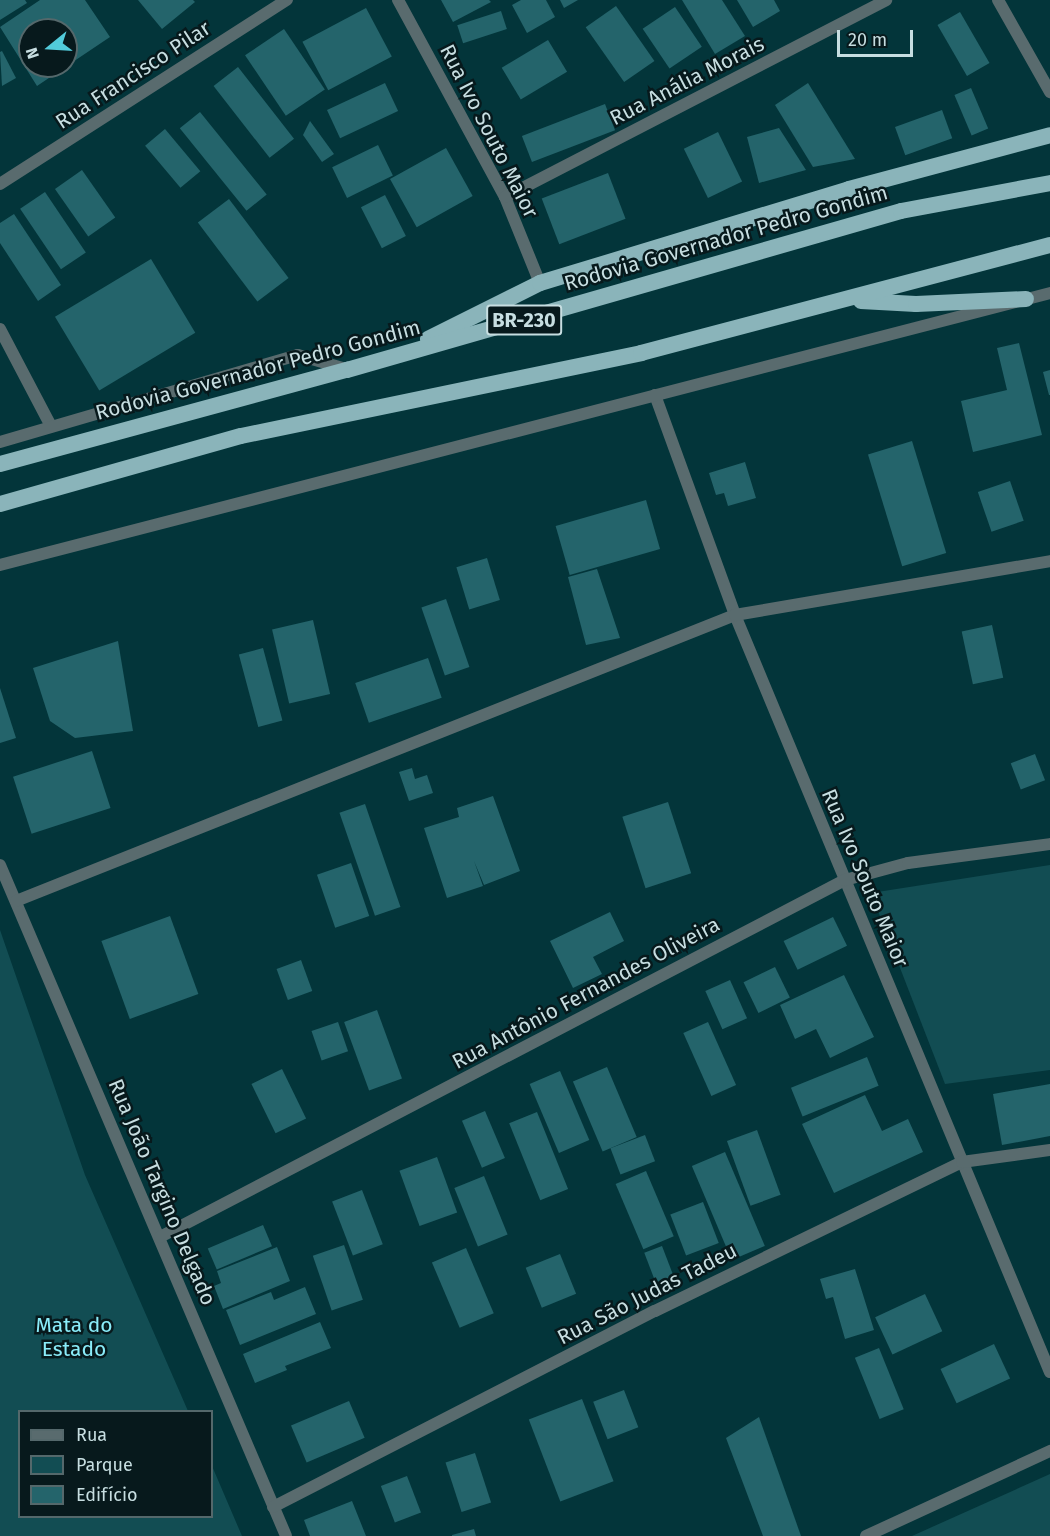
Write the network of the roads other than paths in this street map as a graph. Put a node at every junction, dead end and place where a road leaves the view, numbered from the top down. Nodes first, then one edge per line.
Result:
1 (287, 0) edge
2 (398, 0) edge
3 (886, 0) edge
4 (998, 0) edge
5 (1050, 92) edge
6 (1050, 135) edge
7 (1050, 183) edge
8 (0, 184) edge
9 (505, 197) junction
10 (1050, 245) edge
11 (540, 283) junction
12 (1050, 293) edge
13 (1026, 299) junction
14 (845, 300) junction
15 (0, 329) edge
16 (392, 357) junction
17 (347, 370) junction
18 (655, 395) junction
19 (51, 426) junction
20 (0, 442) edge
21 (0, 464) edge
22 (0, 504) edge
23 (1050, 561) edge
24 (0, 565) edge
25 (735, 615) junction
26 (1050, 844) edge
27 (0, 865) edge
28 (845, 880) junction
29 (16, 901) junction
30 (1050, 1150) edge
31 (962, 1162) junction
32 (160, 1237) junction
33 (1050, 1372) edge
34 (1050, 1451) edge
35 (273, 1507) junction
36 (286, 1536) edge
37 (866, 1536) edge

1 - 8 street, Rua Francisco Pilar
2 - 9 street, Rua Ivo Souto Maior
3 - 9 street, Rua Anália Morais
4 - 5 street
6 - 11 highway
7 - 16 highway, Rodovia Governador Pedro Gondim / BR-230
9 - 11 street, Rua Ivo Souto Maior
10 - 14 highway
11 - 16 highway
12 - 13 street
13 - 14 highway
13 - 18 street
14 - 22 highway
15 - 19 street
16 - 17 highway, Rodovia Governador Pedro Gondim / BR-230
17 - 19 street
17 - 21 highway, Rodovia Governador Pedro Gondim / BR-230
18 - 24 street
18 - 25 street, Rua Ivo Souto Maior
19 - 20 street
23 - 25 street
25 - 28 street, Rua Ivo Souto Maior
25 - 29 street
26 - 28 street, Rua Antônio Fernandes Oliveira
27 - 29 street, Rua João Targino Delgado
28 - 31 street, Rua Ivo Souto Maior
28 - 32 street, Rua Antônio Fernandes Oliveira
29 - 32 street, Rua João Targino Delgado
30 - 31 street, Rua São Judas Tadeu
31 - 33 street, Rua Ivo Souto Maior
31 - 35 street, Rua São Judas Tadeu
32 - 35 street, Rua João Targino Delgado
34 - 37 street
35 - 36 street, Rua João Targino Delgado

